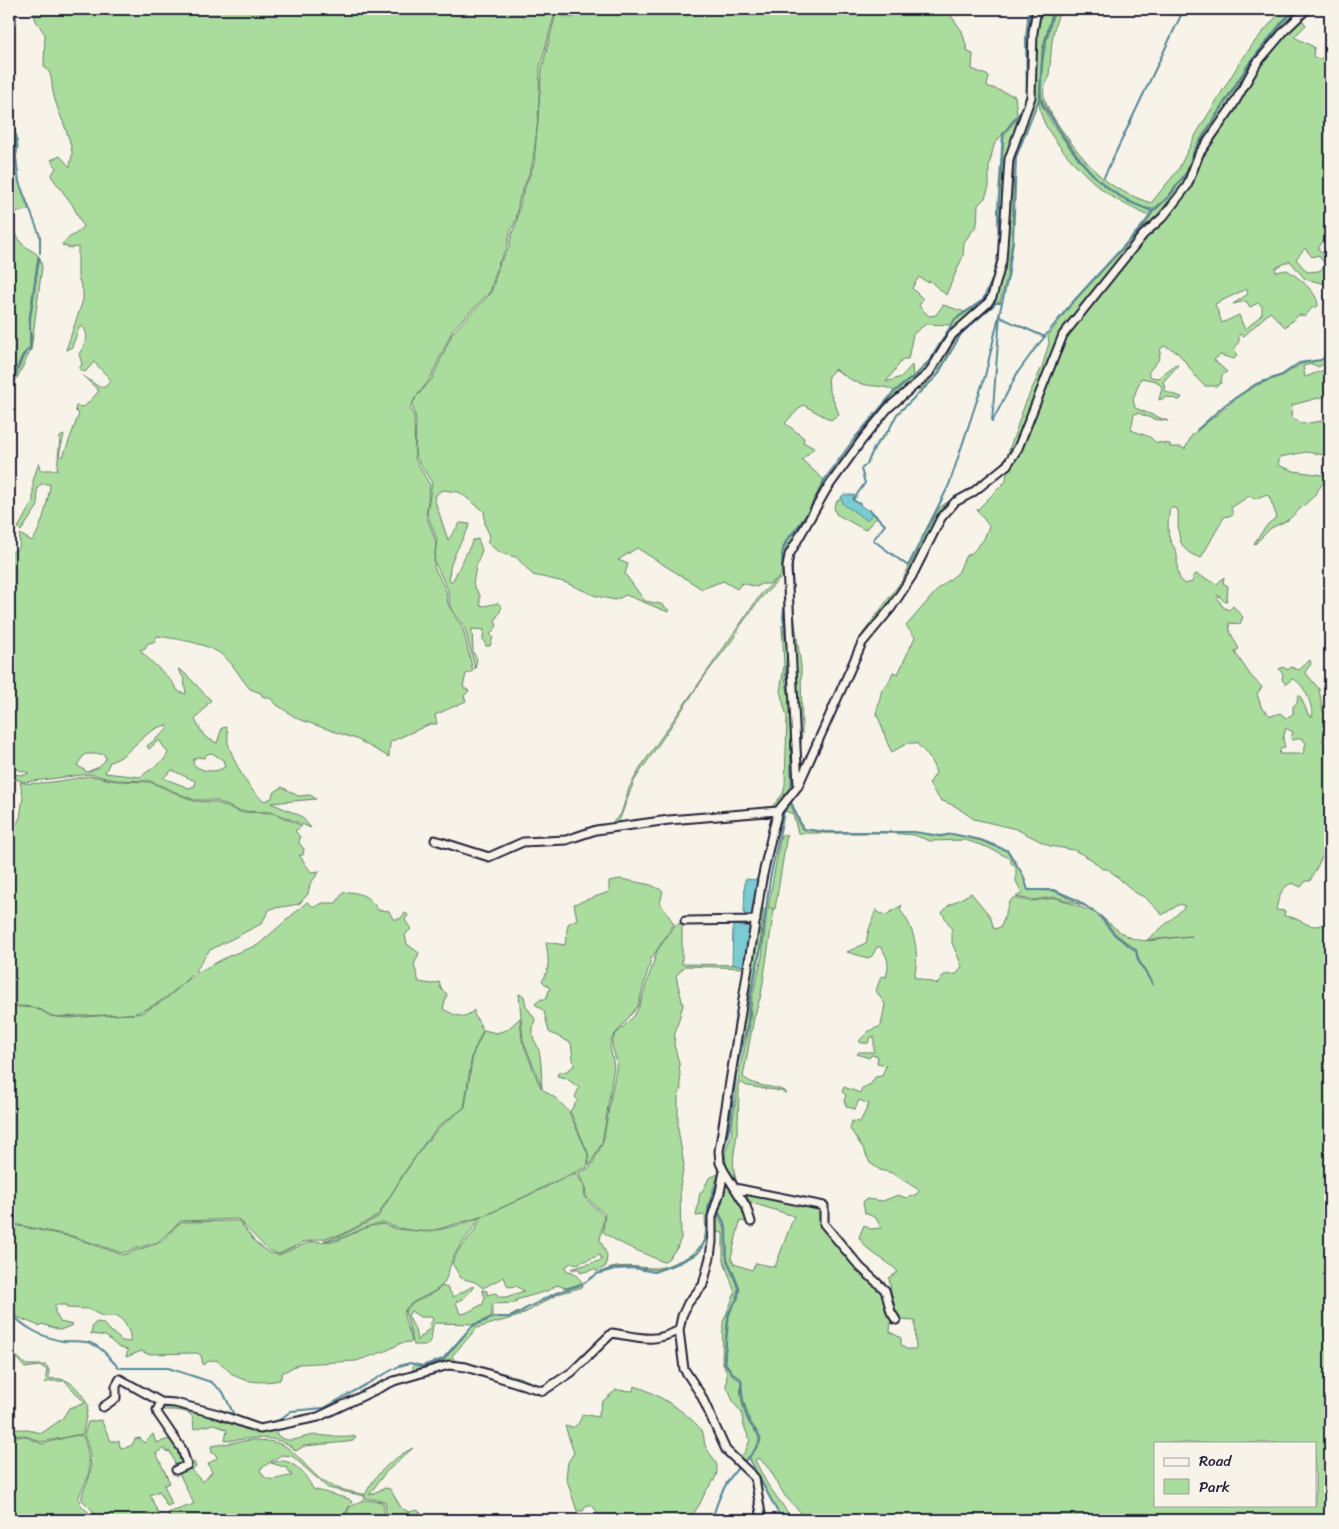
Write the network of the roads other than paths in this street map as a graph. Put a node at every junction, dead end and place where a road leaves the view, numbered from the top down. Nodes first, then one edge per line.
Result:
1 (1038, 9) edge
2 (1307, 9) edge
3 (798, 786) junction
4 (778, 811) junction
5 (435, 840) dead end
6 (756, 920) junction
7 (685, 921) dead end
8 (724, 1171) junction
9 (735, 1188) junction
10 (751, 1222) dead end
11 (896, 1320) dead end
12 (679, 1330) junction
13 (161, 1402) junction
14 (103, 1407) dead end
15 (176, 1470) dead end
16 (762, 1520) edge

1 - 3 street
2 - 3 street
3 - 4 street
4 - 5 street
4 - 6 street
6 - 7 street
6 - 8 street
8 - 9 street
8 - 12 street
9 - 10 street
9 - 11 street
12 - 13 street
12 - 16 street
13 - 14 street
13 - 15 street

